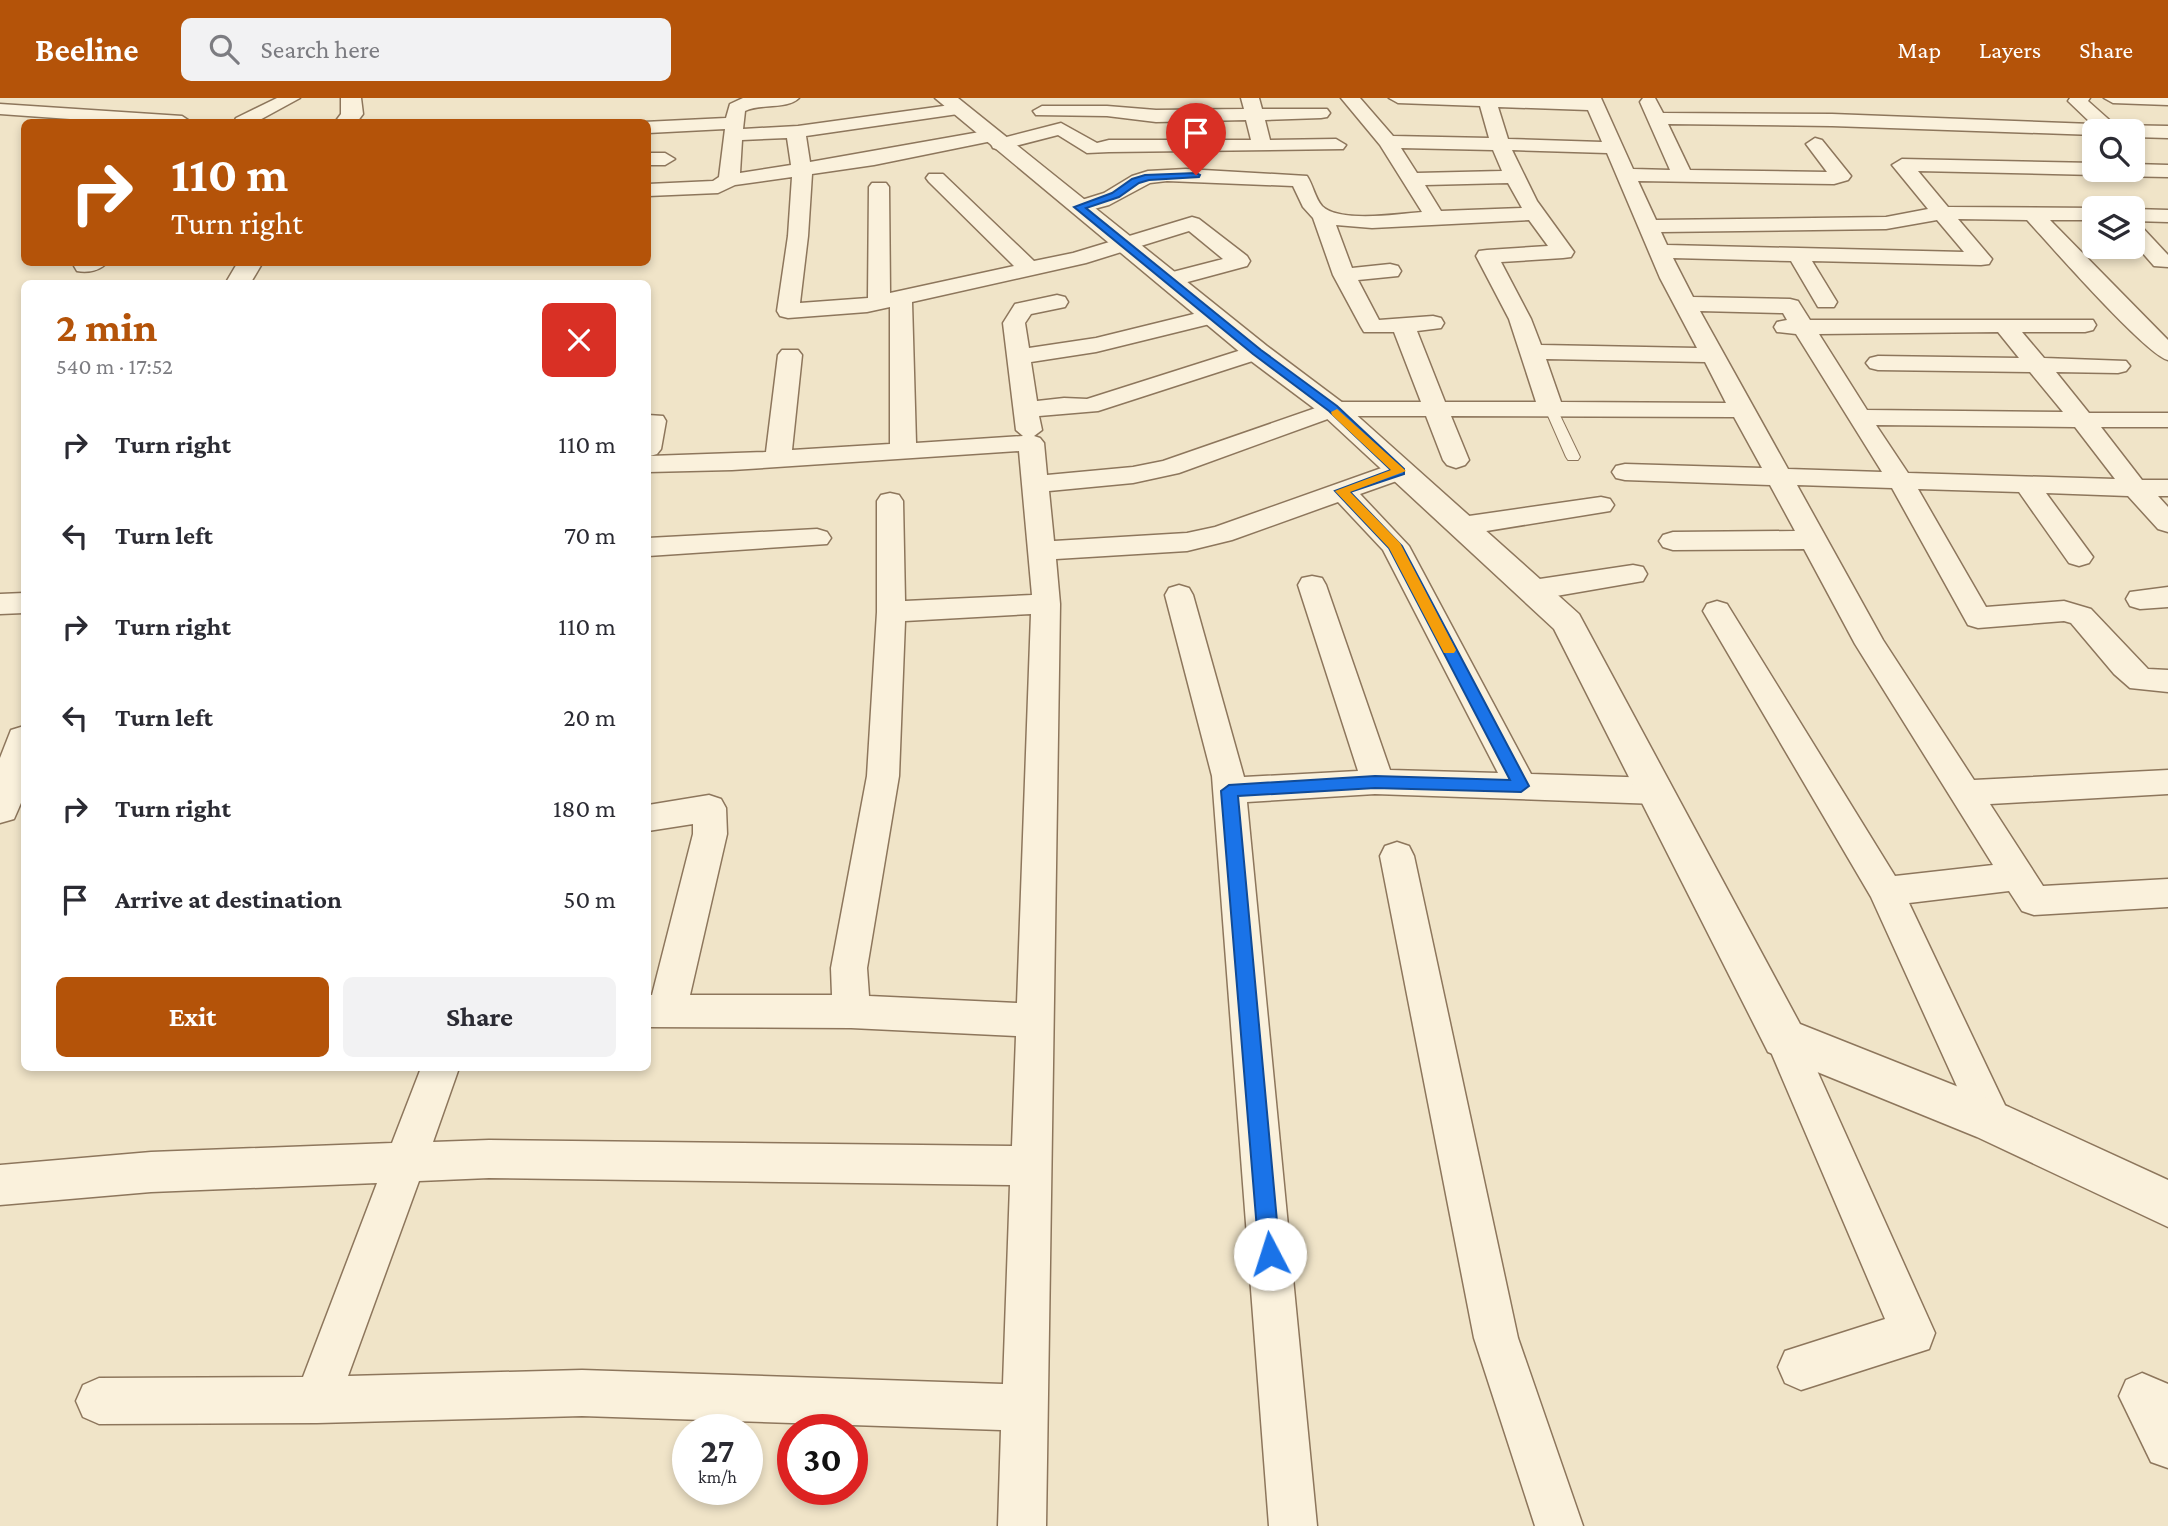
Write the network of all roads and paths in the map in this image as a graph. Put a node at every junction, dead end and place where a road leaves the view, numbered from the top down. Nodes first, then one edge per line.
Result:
1 (291, 98) edge
2 (351, 98) edge
3 (790, 98) edge
4 (1026, 98) edge
5 (1350, 98) edge
6 (1398, 98) edge
7 (1647, 98) edge
8 (1731, 98) edge
9 (1816, 98) edge
10 (2081, 98) edge
11 (2113, 98) edge
12 (2168, 100) edge
13 (1487, 101) junction
14 (1593, 102) edge
15 (951, 103) edge
16 (1252, 106) edge
17 (0, 108) edge
18 (1042, 111) junction
19 (1321, 113) dead end
20 (647, 118) edge
21 (1656, 118) junction
22 (143, 119) edge
23 (249, 119) edge
24 (348, 119) edge
25 (1745, 119) junction
26 (2097, 119) edge
27 (1832, 120) junction
28 (1061, 128) junction
29 (734, 129) junction
30 (2057, 130) junction
31 (2082, 130) edge
32 (2145, 131) edge
33 (798, 132) junction
34 (2168, 132) edge
35 (996, 140) junction
36 (1388, 142) junction
37 (1500, 144) junction
38 (1815, 144) dead end
39 (1336, 145) dead end
40 (1262, 146) junction
41 (1615, 148) junction
42 (1094, 149) junction
43 (2082, 155) edge
44 (2082, 168) edge
45 (802, 169) junction
46 (2145, 171) edge
47 (2168, 171) edge
48 (1125, 173) junction
49 (1627, 175) junction
50 (1683, 176) junction
51 (1513, 177) junction
52 (936, 178) dead end
53 (1411, 179) junction
54 (729, 180) junction
55 (879, 187) dead end
56 (651, 190) edge
57 (1155, 195) dead end
58 (1079, 207) junction
59 (1174, 209) dead end
60 (1941, 213) junction
61 (2032, 213) junction
62 (1534, 214) junction
63 (2082, 214) edge
64 (1322, 215) junction
65 (2145, 215) edge
66 (2168, 216) edge
67 (1435, 218) junction
68 (1192, 223) junction
69 (1649, 226) junction
70 (2145, 241) edge
71 (1124, 243) junction
72 (1660, 251) junction
73 (1798, 254) junction
74 (2166, 263) edge
75 (1030, 269) junction
76 (1391, 271) dead end
77 (1344, 275) junction
78 (1169, 280) junction
79 (890, 299) junction
80 (1057, 302) dead end
81 (1826, 302) dead end
82 (1690, 314) junction
83 (1214, 316) junction
84 (1433, 323) dead end
85 (1403, 325) junction
86 (2085, 325) dead end
87 (2139, 325) junction
88 (2168, 325) edge
89 (1804, 327) junction
90 (2006, 327) junction
91 (1257, 352) junction
92 (1532, 352) junction
93 (2168, 352) edge
94 (790, 355) dead end
95 (1713, 355) junction
96 (1019, 357) junction
97 (1878, 363) dead end
98 (2036, 364) junction
99 (2118, 366) dead end
100 (1434, 408) junction
101 (1333, 409) junction
102 (1551, 409) junction
103 (1026, 410) junction
104 (1742, 410) junction
105 (1859, 417) junction
106 (2082, 420) junction
107 (654, 421) dead end
108 (2168, 421) edge
109 (651, 435) edge
110 (1031, 443) junction
111 (904, 450) junction
112 (1573, 457) dead end
113 (778, 458) junction
114 (1456, 460) dead end
115 (651, 464) edge
116 (1399, 471) junction
117 (1625, 472) dead end
118 (1778, 475) junction
119 (1900, 480) junction
120 (1035, 484) junction
121 (2026, 484) junction
122 (2135, 488) junction
123 (2168, 488) edge
124 (1342, 491) junction
125 (890, 501) dead end
126 (1601, 505) dead end
127 (2168, 523) edge
128 (1462, 526) junction
129 (817, 538) dead end
130 (1813, 540) junction
131 (1673, 541) dead end
132 (651, 547) edge
133 (1042, 551) junction
134 (2079, 557) dead end
135 (1633, 573) dead end
136 (1312, 585) dead end
137 (1533, 590) junction
138 (1180, 595) dead end
139 (21, 603) edge
140 (0, 604) edge
141 (1046, 604) junction
142 (1717, 611) dead end
143 (891, 612) junction
144 (2168, 681) edge
145 (13, 762) edge
146 (1378, 782) junction
147 (2168, 782) edge
148 (1521, 786) junction
149 (1229, 791) junction
150 (1657, 791) junction
151 (1966, 793) junction
152 (0, 808) edge
153 (651, 818) edge
154 (1397, 856) dead end
155 (2020, 876) junction
156 (1886, 891) junction
157 (2168, 893) edge
158 (657, 1011) edge
159 (850, 1012) junction
160 (1036, 1020) junction
161 (1784, 1038) junction
162 (439, 1071) edge
163 (1993, 1122) junction
164 (405, 1163) junction
165 (1032, 1166) junction
166 (0, 1185) edge
167 (2168, 1205) edge
168 (1801, 1367) dead end
169 (317, 1400) junction
170 (99, 1401) dead end
171 (2168, 1407) edge
172 (1026, 1408) junction
173 (2168, 1445) edge
174 (1022, 1526) edge
175 (1293, 1526) edge
176 (1559, 1526) edge

1 - 23 street
2 - 24 street
3 - 29 street
4 - 18 street
5 - 36 street
6 - 13 street
7 - 21 street
8 - 25 street
9 - 27 street
10 - 26 street
11 - 12 street
13 - 14 street
13 - 37 street
14 - 41 street
15 - 33 street
15 - 35 street
16 - 18 street
16 - 19 street
16 - 40 street
17 - 22 street
18 - 28 street
20 - 29 street
21 - 25 street
21 - 50 street
25 - 27 street
27 - 30 street
28 - 35 street
28 - 42 street
29 - 33 street
29 - 54 street
30 - 31 street
30 - 43 street
32 - 34 street
33 - 45 street
35 - 45 street
35 - 58 street
36 - 37 street
36 - 53 street
37 - 41 street
37 - 51 street
38 - 50 street
39 - 40 street
40 - 42 street
41 - 49 street
42 - 48 street
44 - 60 street
45 - 54 street
45 - 79 street
46 - 47 street
48 - 57 street
48 - 58 street
48 - 64 street
49 - 50 street
49 - 69 street
51 - 53 street
51 - 62 street
52 - 75 street
53 - 67 street
54 - 56 street
55 - 79 street
58 - 71 street
59 - 68 street
60 - 61 street
60 - 69 street
60 - 73 street
61 - 63 street
61 - 87 street
62 - 67 street
62 - 92 street
64 - 67 street
64 - 77 street
65 - 66 street
68 - 71 street
68 - 78 street
69 - 72 street
70 - 74 street
71 - 75 street
71 - 78 street
72 - 73 street
72 - 82 street
73 - 81 street
75 - 79 street
76 - 77 street
77 - 85 street
78 - 83 street
79 - 111 street
80 - 96 street
82 - 89 street
82 - 95 street
83 - 91 street
83 - 96 street
84 - 85 street
85 - 100 street
86 - 90 street
87 - 88 street
87 - 93 street
89 - 90 street
89 - 105 street
90 - 98 street
91 - 101 street
91 - 103 street
92 - 95 street
92 - 102 street
94 - 113 street
95 - 104 street
96 - 103 street
97 - 98 street
98 - 99 street
98 - 106 street
100 - 101 street
100 - 102 street
100 - 114 street
101 - 116 street
101 - 120 street
102 - 104 street
102 - 112 lane
103 - 110 street
104 - 118 street
105 - 106 street
105 - 119 street
106 - 108 street
106 - 122 street
107 - 109 street
110 - 111 street
110 - 120 street
111 - 113 street
113 - 115 street
116 - 124 street
116 - 128 street
117 - 118 street
118 - 119 street
118 - 130 street
119 - 121 street
119 - 144 street
120 - 133 street
121 - 122 street
121 - 134 street
122 - 123 street
122 - 127 street
124 - 133 street
124 - 148 street
125 - 143 street
126 - 128 street
128 - 137 street
129 - 132 street
130 - 131 street
130 - 151 street
133 - 141 street
135 - 137 street
136 - 146 street
137 - 150 street
138 - 149 street
139 - 140 street
141 - 143 street
141 - 160 street
142 - 156 street
143 - 159 street
145 - 152 street
146 - 148 street
146 - 149 street
147 - 151 street
148 - 150 street
149 - 175 street
150 - 161 street
151 - 155 street
153 - 158 street
154 - 176 street
155 - 156 street
155 - 157 street
156 - 163 street
158 - 159 street
159 - 160 street
160 - 165 street
161 - 163 street
161 - 168 street
162 - 164 street
163 - 167 street
164 - 165 street
164 - 166 street
164 - 169 street
165 - 172 street
169 - 170 street
169 - 172 street
171 - 173 street
172 - 174 street

